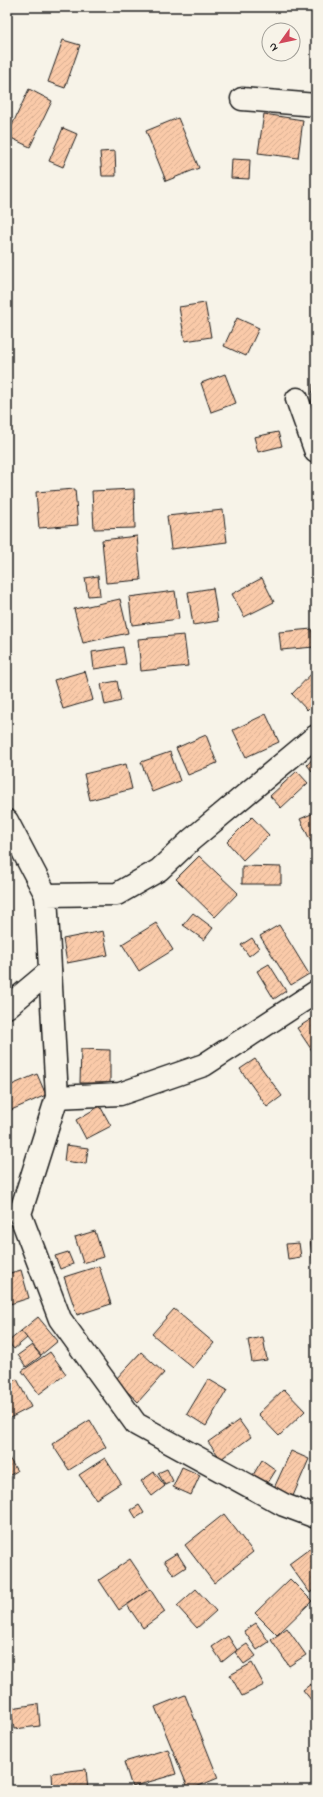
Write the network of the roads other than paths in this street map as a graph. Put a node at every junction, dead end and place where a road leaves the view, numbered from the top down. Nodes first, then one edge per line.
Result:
1 (242, 99) dead end
2 (316, 105) edge
3 (296, 399) dead end
4 (316, 452) edge
5 (316, 736) edge
6 (7, 820) edge
7 (46, 895) junction
8 (50, 971) junction
9 (316, 992) edge
10 (7, 1007) edge
11 (57, 1097) junction
12 (316, 1517) edge

1 - 2 street
3 - 4 street
5 - 7 street
6 - 7 street
7 - 8 street
8 - 10 street
8 - 11 street
9 - 11 street
11 - 12 street

